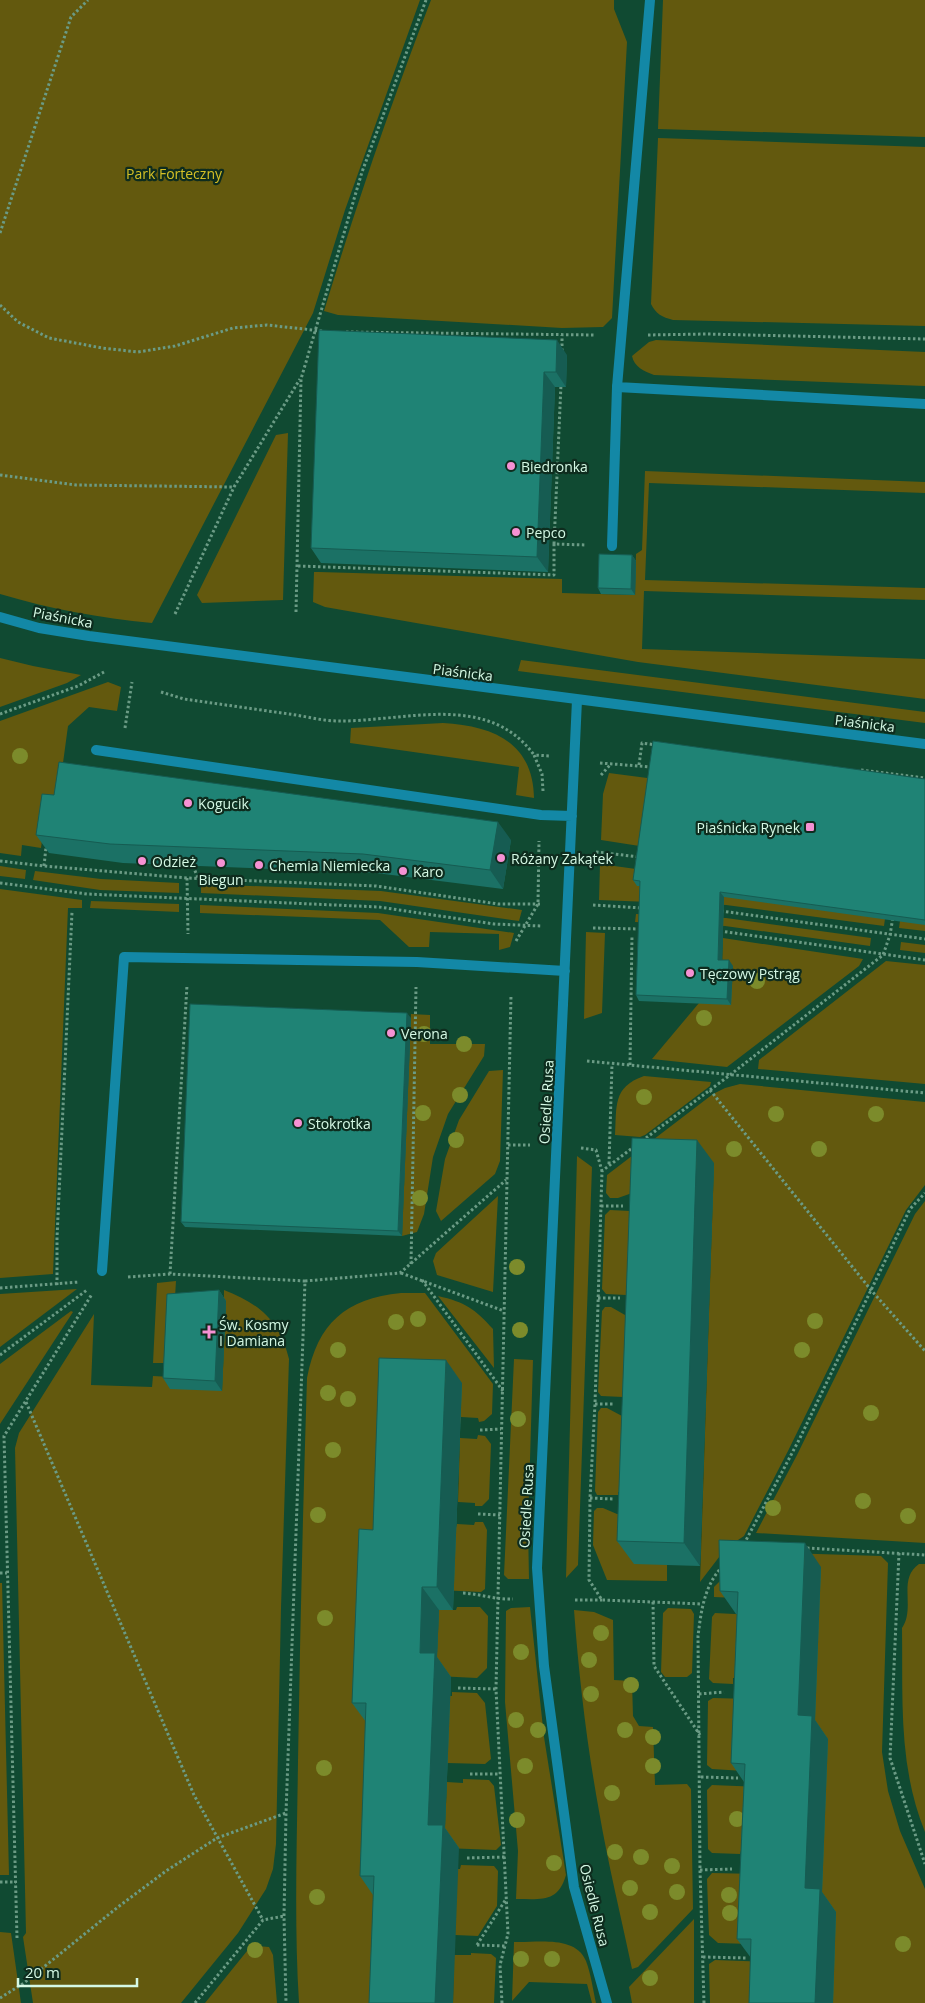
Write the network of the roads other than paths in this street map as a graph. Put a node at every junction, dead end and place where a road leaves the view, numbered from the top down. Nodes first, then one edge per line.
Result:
1 (650, 0) edge
2 (618, 387) junction
3 (925, 404) edge
4 (612, 546) road end
5 (0, 617) edge
6 (577, 700) junction
7 (925, 744) edge
8 (96, 750) dead end
9 (572, 816) junction
10 (565, 971) junction
11 (102, 1271) dead end
12 (607, 2003) edge

1 - 2 street
2 - 3 street
2 - 4 street
5 - 6 street, Piaśnicka
6 - 7 street, Piaśnicka
6 - 9 street, Osiedle Rusa
8 - 9 street
9 - 10 street, Osiedle Rusa
10 - 11 street
10 - 12 street, Osiedle Rusa

